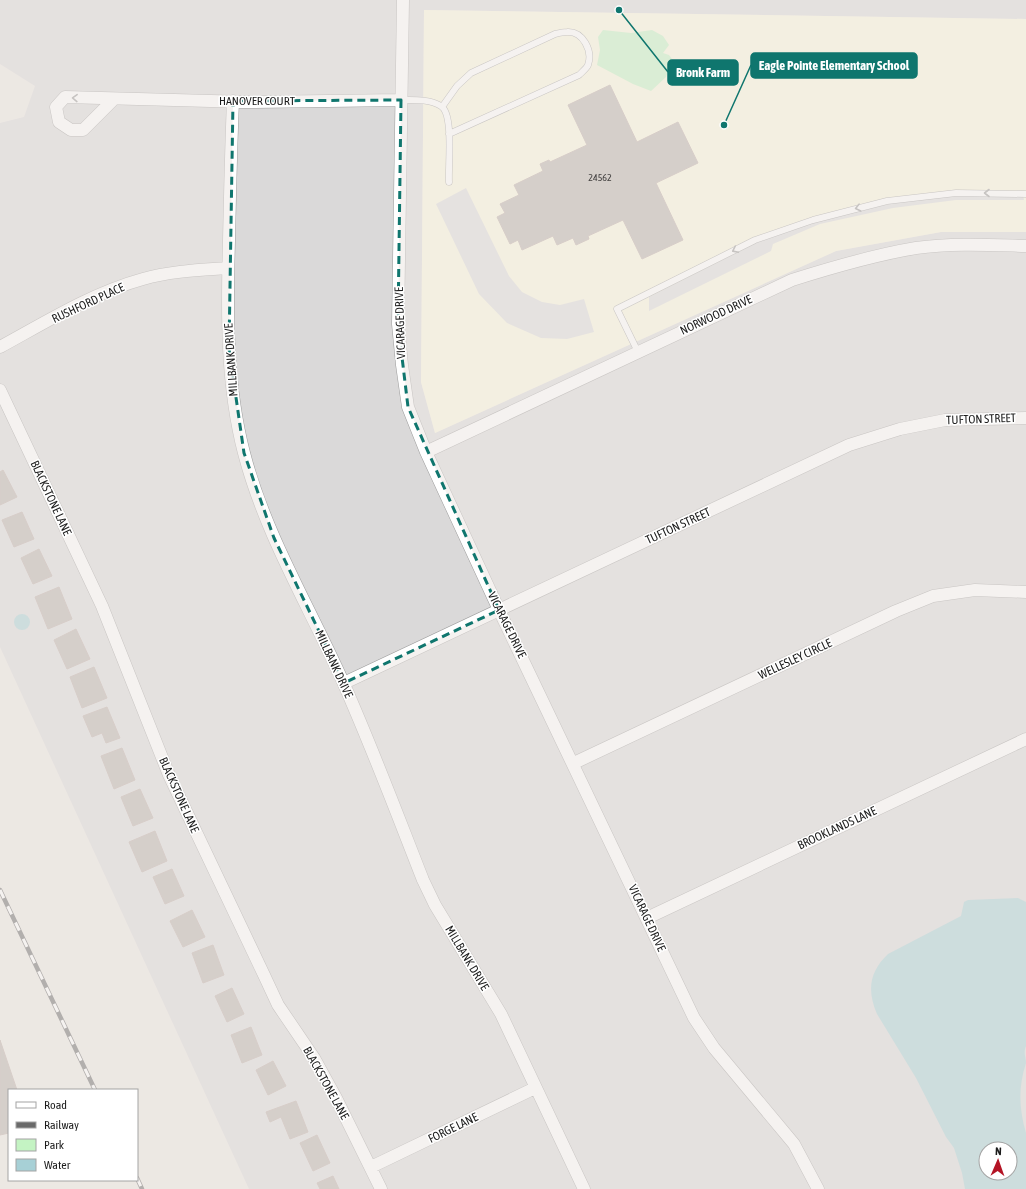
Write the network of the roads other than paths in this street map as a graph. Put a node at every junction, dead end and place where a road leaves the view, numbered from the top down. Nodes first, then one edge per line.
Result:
1 (403, 0) edge
2 (114, 99) dead end
3 (401, 100) junction
4 (233, 101) junction
5 (442, 107) junction
6 (449, 134) junction
7 (449, 182) dead end
8 (1026, 194) edge
9 (1026, 246) edge
10 (228, 268) junction
11 (0, 348) edge
12 (638, 352) junction
13 (0, 390) edge
14 (1026, 418) edge
15 (426, 452) junction
16 (1026, 592) edge
17 (499, 610) junction
18 (344, 683) junction
19 (1026, 739) edge
20 (574, 763) junction
21 (647, 918) junction
22 (535, 1088) junction
23 (371, 1167) junction
24 (382, 1189) edge
25 (584, 1189) edge
26 (818, 1189) edge

1 - 3 street, VICARAGE DRIVE
2 - 4 street, HANOVER COURT
3 - 4 street, HANOVER COURT
3 - 5 lane
3 - 15 street, VICARAGE DRIVE
4 - 10 street, MILLBANK DRIVE
5 - 6 lane
5 - 6 lane
6 - 7 lane
8 -> 12 lane
9 - 12 street, NORWOOD DRIVE
10 - 11 street, RUSHFORD PLACE
10 - 18 street, MILLBANK DRIVE
12 - 15 street, NORWOOD DRIVE
13 - 23 street, BLACKSTONE LANE
14 - 17 street, TUFTON STREET
15 - 17 street, VICARAGE DRIVE
16 - 20 street, WELLESLEY CIRCLE
17 - 18 street, TUFTON STREET
17 - 20 street, VICARAGE DRIVE
18 - 22 street, MILLBANK DRIVE
19 - 21 street, BROOKLANDS LANE
20 - 21 street, VICARAGE DRIVE
21 - 26 street, VICARAGE DRIVE
22 - 23 street, FORGE LANE
22 - 25 street, MILLBANK DRIVE
23 - 24 street, BLACKSTONE LANE

